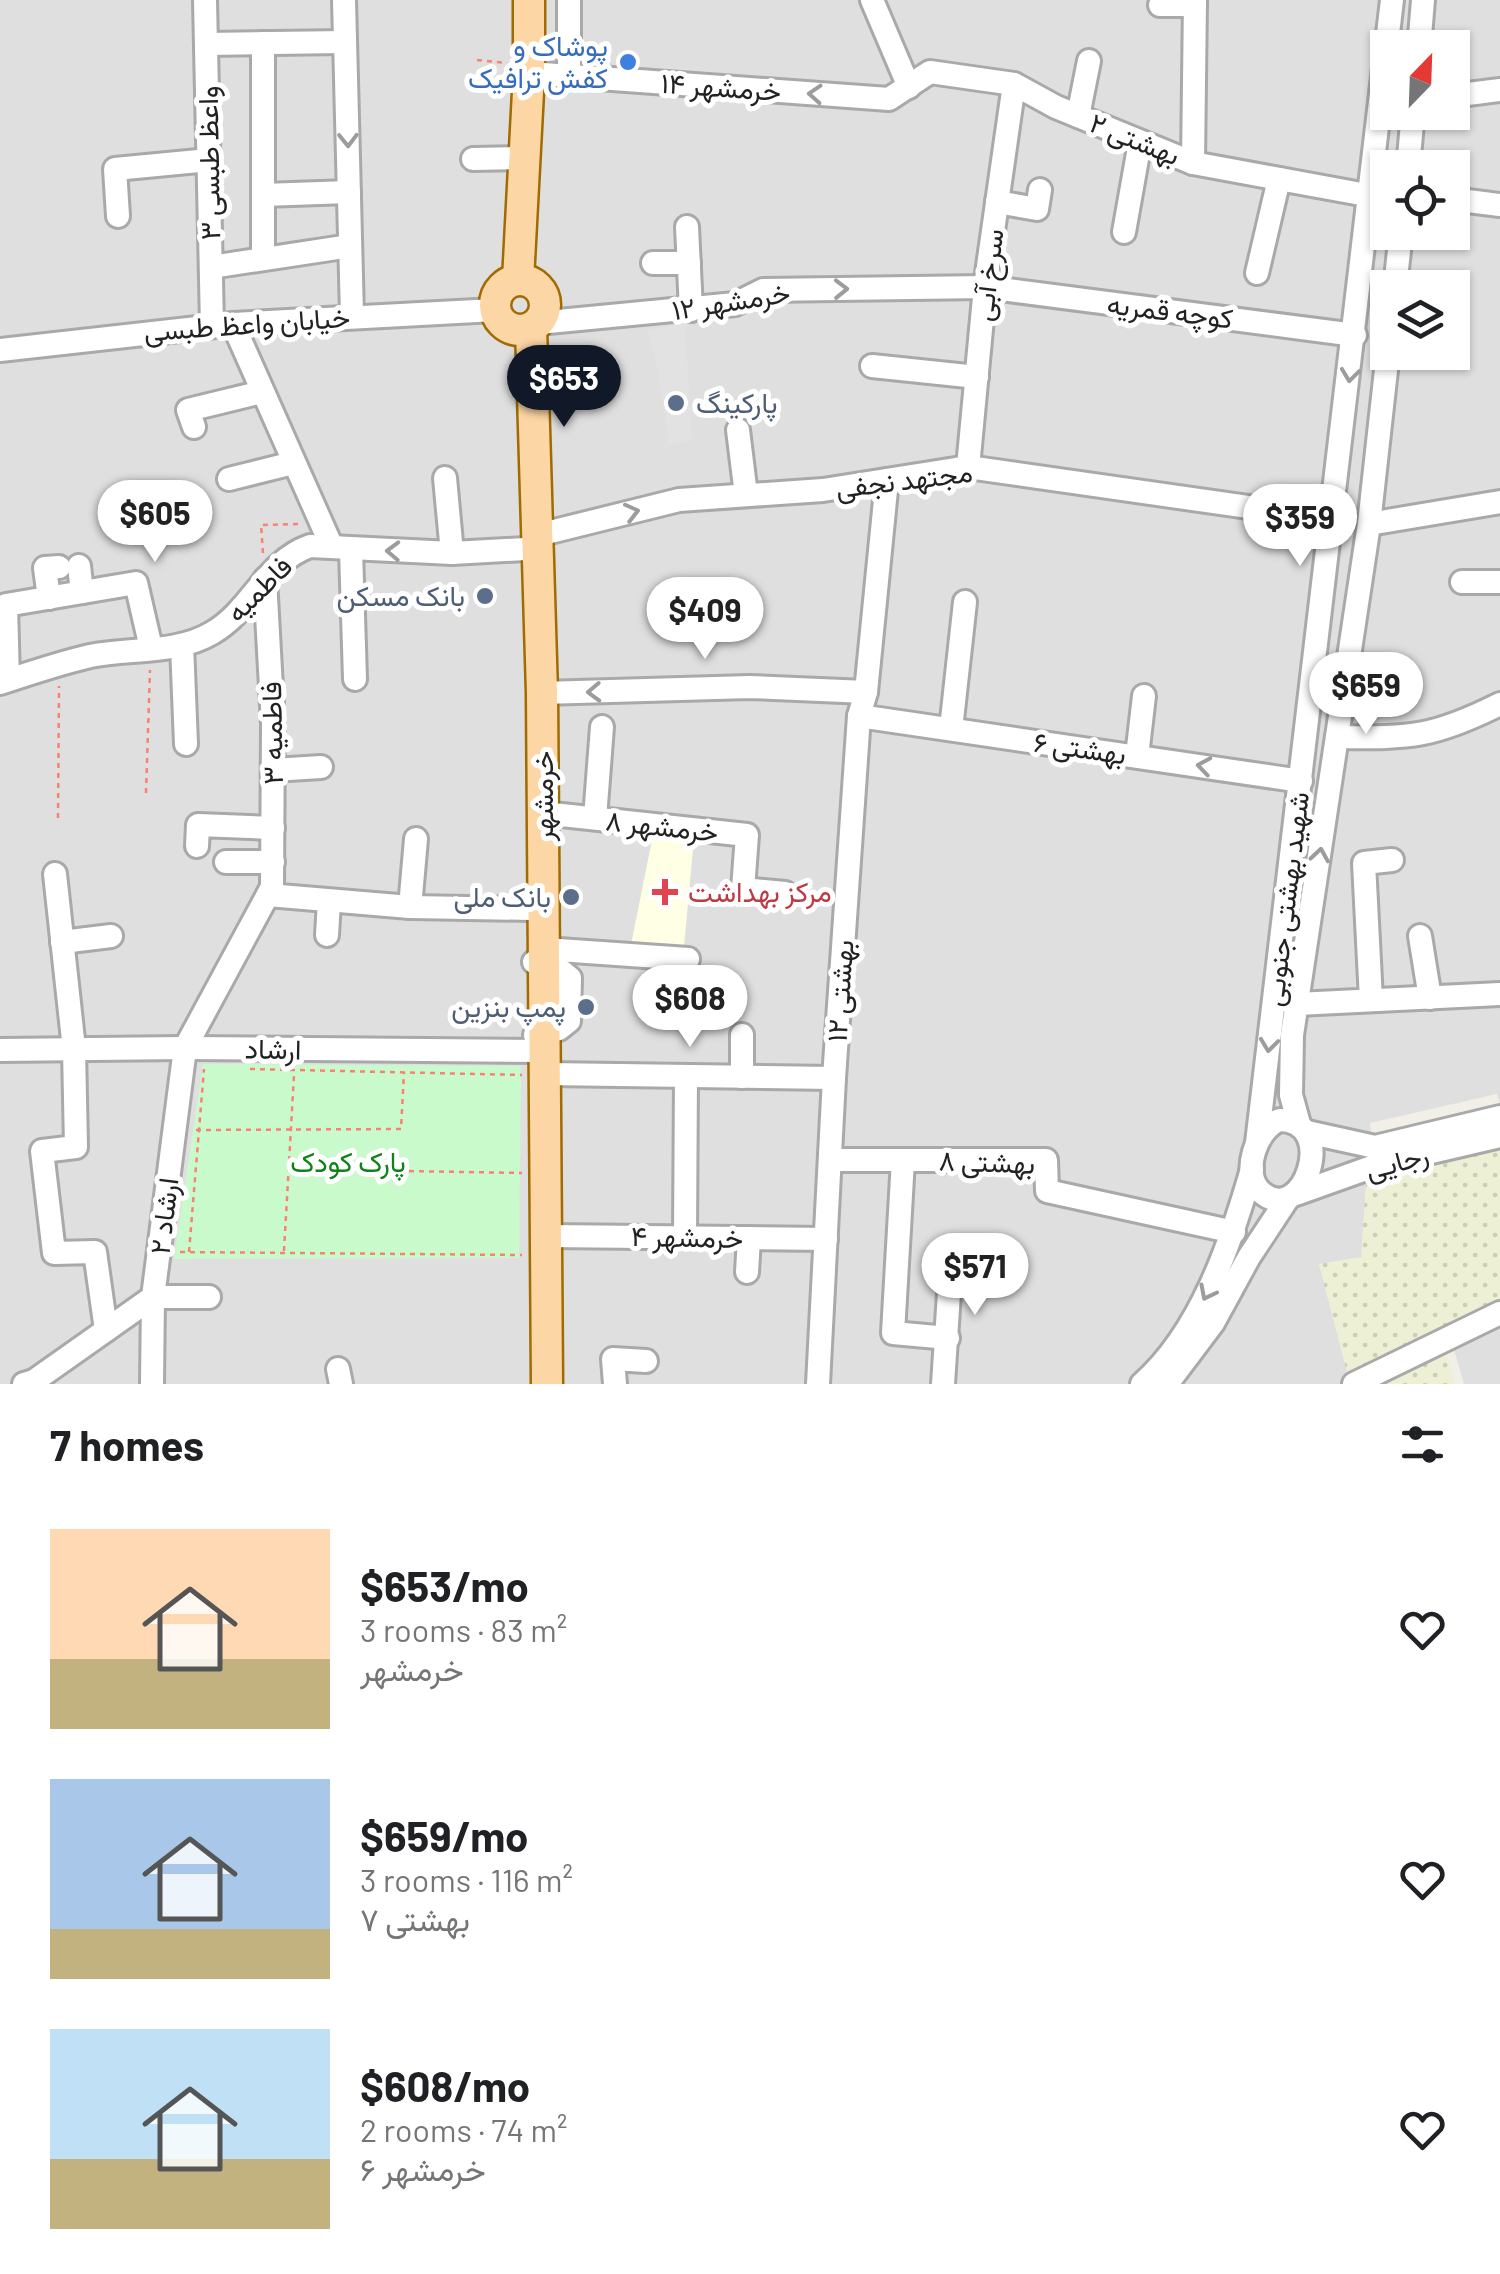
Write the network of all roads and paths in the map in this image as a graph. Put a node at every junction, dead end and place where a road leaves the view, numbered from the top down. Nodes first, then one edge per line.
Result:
1 (205, 0) edge
2 (344, 0) edge
3 (528, 0) edge
4 (569, 0) edge
5 (872, 0) edge
6 (1392, 0) edge
7 (1423, 0) edge
8 (1195, 2) edge
9 (1160, 5) dead end
10 (1420, 30) edge
11 (345, 42) junction
12 (206, 44) junction
13 (263, 44) junction
14 (476, 60) dead end
15 (1089, 62) dead end
16 (529, 70) junction
17 (569, 76) junction
18 (1014, 84) junction
19 (910, 87) junction
20 (1500, 90) edge
21 (1470, 94) edge
22 (1078, 116) junction
23 (1140, 142) junction
24 (1377, 150) edge
25 (472, 158) dead end
26 (524, 158) junction
27 (208, 160) junction
28 (1192, 163) junction
29 (1279, 179) junction
30 (1040, 190) dead end
31 (349, 192) junction
32 (264, 196) junction
33 (1370, 196) edge
34 (1470, 201) edge
35 (997, 202) junction
36 (1500, 204) edge
37 (1370, 212) edge
38 (118, 216) dead end
39 (686, 227) dead end
40 (1124, 232) dead end
41 (350, 246) junction
42 (264, 258) junction
43 (653, 263) dead end
44 (688, 263) junction
45 (211, 267) junction
46 (1256, 273) dead end
47 (518, 280) junction
48 (985, 288) junction
49 (495, 310) junction
50 (691, 310) junction
51 (352, 316) junction
52 (223, 325) junction
53 (530, 327) junction
54 (1355, 335) junction
55 (0, 350) edge
56 (872, 366) dead end
57 (1386, 370) edge
58 (976, 376) junction
59 (262, 392) junction
60 (194, 427) dead end
61 (738, 430) dead end
62 (293, 463) junction
63 (968, 467) junction
64 (229, 478) dead end
65 (445, 478) dead end
66 (888, 480) junction
67 (746, 496) junction
68 (1500, 502) edge
69 (1332, 519) junction
70 (320, 523) junction
71 (1369, 524) junction
72 (531, 542) junction
73 (341, 548) junction
74 (452, 552) junction
75 (265, 579) junction
76 (1462, 582) dead end
77 (1500, 582) edge
78 (82, 592) junction
79 (49, 598) junction
80 (965, 602) dead end
81 (182, 645) junction
82 (151, 648) junction
83 (60, 664) junction
84 (355, 679) dead end
85 (4, 681) edge
86 (1312, 684) junction
87 (1345, 689) junction
88 (866, 692) junction
89 (542, 693) junction
90 (1144, 696) dead end
91 (1500, 704) edge
92 (860, 716) junction
93 (602, 727) dead end
94 (951, 729) junction
95 (1339, 737) junction
96 (186, 744) dead end
97 (1136, 756) junction
98 (321, 766) dead end
99 (273, 770) junction
100 (1301, 781) junction
101 (146, 793) dead end
102 (542, 813) junction
103 (58, 818) dead end
104 (595, 818) junction
105 (273, 828) junction
106 (416, 839) dead end
107 (197, 846) dead end
108 (1392, 860) dead end
109 (226, 862) dead end
110 (273, 862) junction
111 (54, 874) dead end
112 (270, 891) junction
113 (785, 893) dead end
114 (329, 900) junction
115 (410, 907) junction
116 (532, 910) junction
117 (326, 935) dead end
118 (110, 936) dead end
119 (1420, 936) dead end
120 (62, 942) junction
121 (540, 957) junction
122 (688, 959) dead end
123 (1500, 994) edge
124 (1430, 998) junction
125 (1371, 1000) junction
126 (1297, 1004) junction
127 (742, 1035) dead end
128 (185, 1048) junction
129 (0, 1050) edge
130 (74, 1050) junction
131 (540, 1054) junction
132 (295, 1060) junction
133 (404, 1061) junction
134 (205, 1067) dead end
135 (241, 1069) dead end
136 (686, 1076) junction
137 (742, 1077) junction
138 (834, 1078) junction
139 (1500, 1117) edge
140 (1303, 1128) junction
141 (292, 1129) junction
142 (186, 1130) junction
143 (1500, 1136) edge
144 (1257, 1143) junction
145 (830, 1160) junction
146 (903, 1160) junction
147 (289, 1168) junction
148 (1252, 1169) junction
149 (536, 1174) junction
150 (1292, 1196) junction
151 (1234, 1232) junction
152 (685, 1238) junction
153 (749, 1238) junction
154 (826, 1238) junction
155 (542, 1246) junction
156 (952, 1248) dead end
157 (159, 1252) junction
158 (189, 1252) junction
159 (284, 1253) junction
160 (747, 1272) dead end
161 (153, 1297) junction
162 (208, 1297) dead end
163 (1500, 1313) edge
164 (106, 1330) junction
165 (948, 1338) junction
166 (646, 1361) dead end
167 (24, 1384) edge
168 (152, 1384) edge
169 (534, 1384) edge
170 (547, 1384) edge
171 (614, 1384) edge
172 (818, 1384) edge
173 (943, 1384) edge
174 (1142, 1384) edge
175 (1167, 1384) edge
176 (1354, 1384) edge

1 - 12 street, واعظ طبسی ۳
2 - 11 street
3 - 16 main road
4 - 17 street
5 - 19 street
6 - 24 street, شهید بهشتی جنوبی
7 - 10 street
8 - 9 street
8 - 28 street
11 - 13 street
11 -> 31 street
12 - 13 street
12 - 27 street, واعظ طبسی ۳
13 - 32 street
14 - 16 path
15 - 22 street
16 - 17 street, خرمشهر ۱۴
16 - 26 main road
19 -> 17 street, خرمشهر ۱۴
18 - 19 street, بهشتی ۲
18 - 22 street, بهشتی ۲
18 - 35 street, سرخ آبی
20 - 21 street
22 - 23 street, بهشتی ۲
23 - 28 street, بهشتی ۲
23 - 40 street
25 - 26 street
26 - 47 main road
27 - 38 street
27 - 45 street, واعظ طبسی ۳
28 - 29 street, بهشتی ۲
29 - 33 street, بهشتی ۲
29 - 46 street
30 - 35 street
31 - 32 street
31 - 41 street
32 - 42 street
34 - 36 street
35 - 48 street, سرخ آبی
37 - 54 street, شهید بهشتی جنوبی
39 - 44 street
41 - 42 street
41 - 51 street
42 - 45 street
43 - 44 street
44 - 50 street
45 - 52 street, واعظ طبسی ۳
47 - 49 main road
47 - 53 main road
50 -> 48 street, خرمشهر ۱۲
48 - 54 street, کوچه قمریه
48 - 58 street, سرخ آبی
49 - 51 street, خیابان واعظ طبسی
49 - 53 main road
50 - 53 street, خرمشهر ۱۲
51 - 52 street, خیابان واعظ طبسی
52 - 55 street, خیابان واعظ طبسی
52 - 59 street
53 - 72 main road, خرمشهر
54 -> 69 street, شهید بهشتی جنوبی
56 - 58 street
57 - 71 street, شهید بهشتی جنوبی
58 - 63 street, سرخ آبی
59 - 60 street
59 - 62 street
61 - 67 street
62 - 64 street
62 - 70 street
63 - 66 street, مجتهد نجفی
63 - 69 street, مجتهد نجفی
65 - 74 street
66 - 67 street, مجتهد نجفی
66 - 88 street, بهشتی ۱۲
72 -> 67 street, مجتهد نجفی
68 - 71 street
69 - 86 street, شهید بهشتی جنوبی
70 - 73 street
70 - 75 path
71 - 87 street, شهید بهشتی جنوبی
72 - 74 street, فاطمیه
72 - 89 main road, خرمشهر
72 - 116 main road, خرمشهر
74 -> 73 street, فاطمیه
73 - 75 street, فاطمیه
73 - 84 street
75 - 81 street, فاطمیه
75 - 99 street, فاطمیه ۳
76 - 77 street
78 - 79 street
78 - 79 street
78 - 82 street
79 - 85 street
80 - 94 street
81 - 82 street, فاطمیه
81 - 96 street
82 - 83 street, فاطمیه
82 - 101 path
83 - 85 street, فاطمیه
83 - 103 path
86 - 87 street
86 - 100 street, شهید بهشتی جنوبی
87 - 95 street, شهید بهشتی جنوبی
88 -> 89 street
88 - 92 street, بهشتی ۱۲
89 - 102 main road, خرمشهر
90 - 97 street
91 - 95 street
92 - 94 street, بهشتی ۶
92 - 138 street, بهشتی ۱۲
93 - 104 street
94 - 97 street, بهشتی ۶
126 -> 95 street, شهید بهشتی جنوبی
100 -> 97 street, بهشتی ۶
98 - 99 street
99 - 105 street, فاطمیه ۳
100 -> 144 street, شهید بهشتی جنوبی
102 - 104 street, خرمشهر ۸
102 - 121 main road, خرمشهر
104 - 113 street, خرمشهر ۸
105 - 107 street
105 - 110 street, فاطمیه ۳
106 - 115 street
108 - 125 street
109 - 110 street
110 - 112 street, فاطمیه ۳
111 - 120 street
112 - 114 street
112 - 128 street
114 - 115 street
114 - 117 street
115 - 116 street
116 - 121 main road, خرمشهر
118 - 120 street
119 - 124 street
120 - 130 street
121 - 122 street
121 - 131 main road, خرمشهر
123 - 124 street
124 - 125 street
125 - 126 street
126 - 140 street, شهید بهشتی جنوبی
127 - 137 street
128 - 130 street, ارشاد
128 - 132 street, ارشاد
128 - 142 street, ارشاد ۲
129 - 130 street, ارشاد
130 - 164 street
131 - 133 street, ارشاد
131 - 133 path
131 - 136 street, ارشاد
131 - 149 main road, خرمشهر
131 - 155 main road, خرمشهر
132 - 133 street, ارشاد
132 - 133 path
132 - 135 path
132 - 141 path
133 - 141 path
134 - 142 path
136 - 137 street, ارشاد
136 - 152 street
137 - 138 street, ارشاد
138 - 145 street, بهشتی ۱۲
139 - 140 street, رجایی
140 - 144 street
140 - 150 street
141 - 142 path
141 - 147 path
142 - 157 street, ارشاد ۲
142 - 158 path
143 - 150 street, رجایی
144 - 148 street
145 - 146 street, بهشتی ۸
145 - 154 street, بهشتی ۱۲
146 - 151 street, بهشتی ۸
146 - 165 street
147 - 149 path
147 - 159 path
148 - 150 street
148 - 151 street
149 - 155 main road, خرمشهر
150 - 175 street
151 -> 174 street
152 - 153 street, خرمشهر ۴
152 - 155 street, خرمشهر ۴
153 - 154 street, خرمشهر ۴
153 - 160 street
154 - 172 street, بهشتی ۱۲
155 - 159 path
155 - 169 main road, خرمشهر
155 - 170 main road, خرمشهر
156 - 165 street
157 - 158 path
157 - 161 street, ارشاد ۲
158 - 159 path
161 - 162 street
161 - 164 street
161 - 168 street, ارشاد ۲
163 - 176 street
164 - 167 street
165 - 173 street
166 - 171 street

